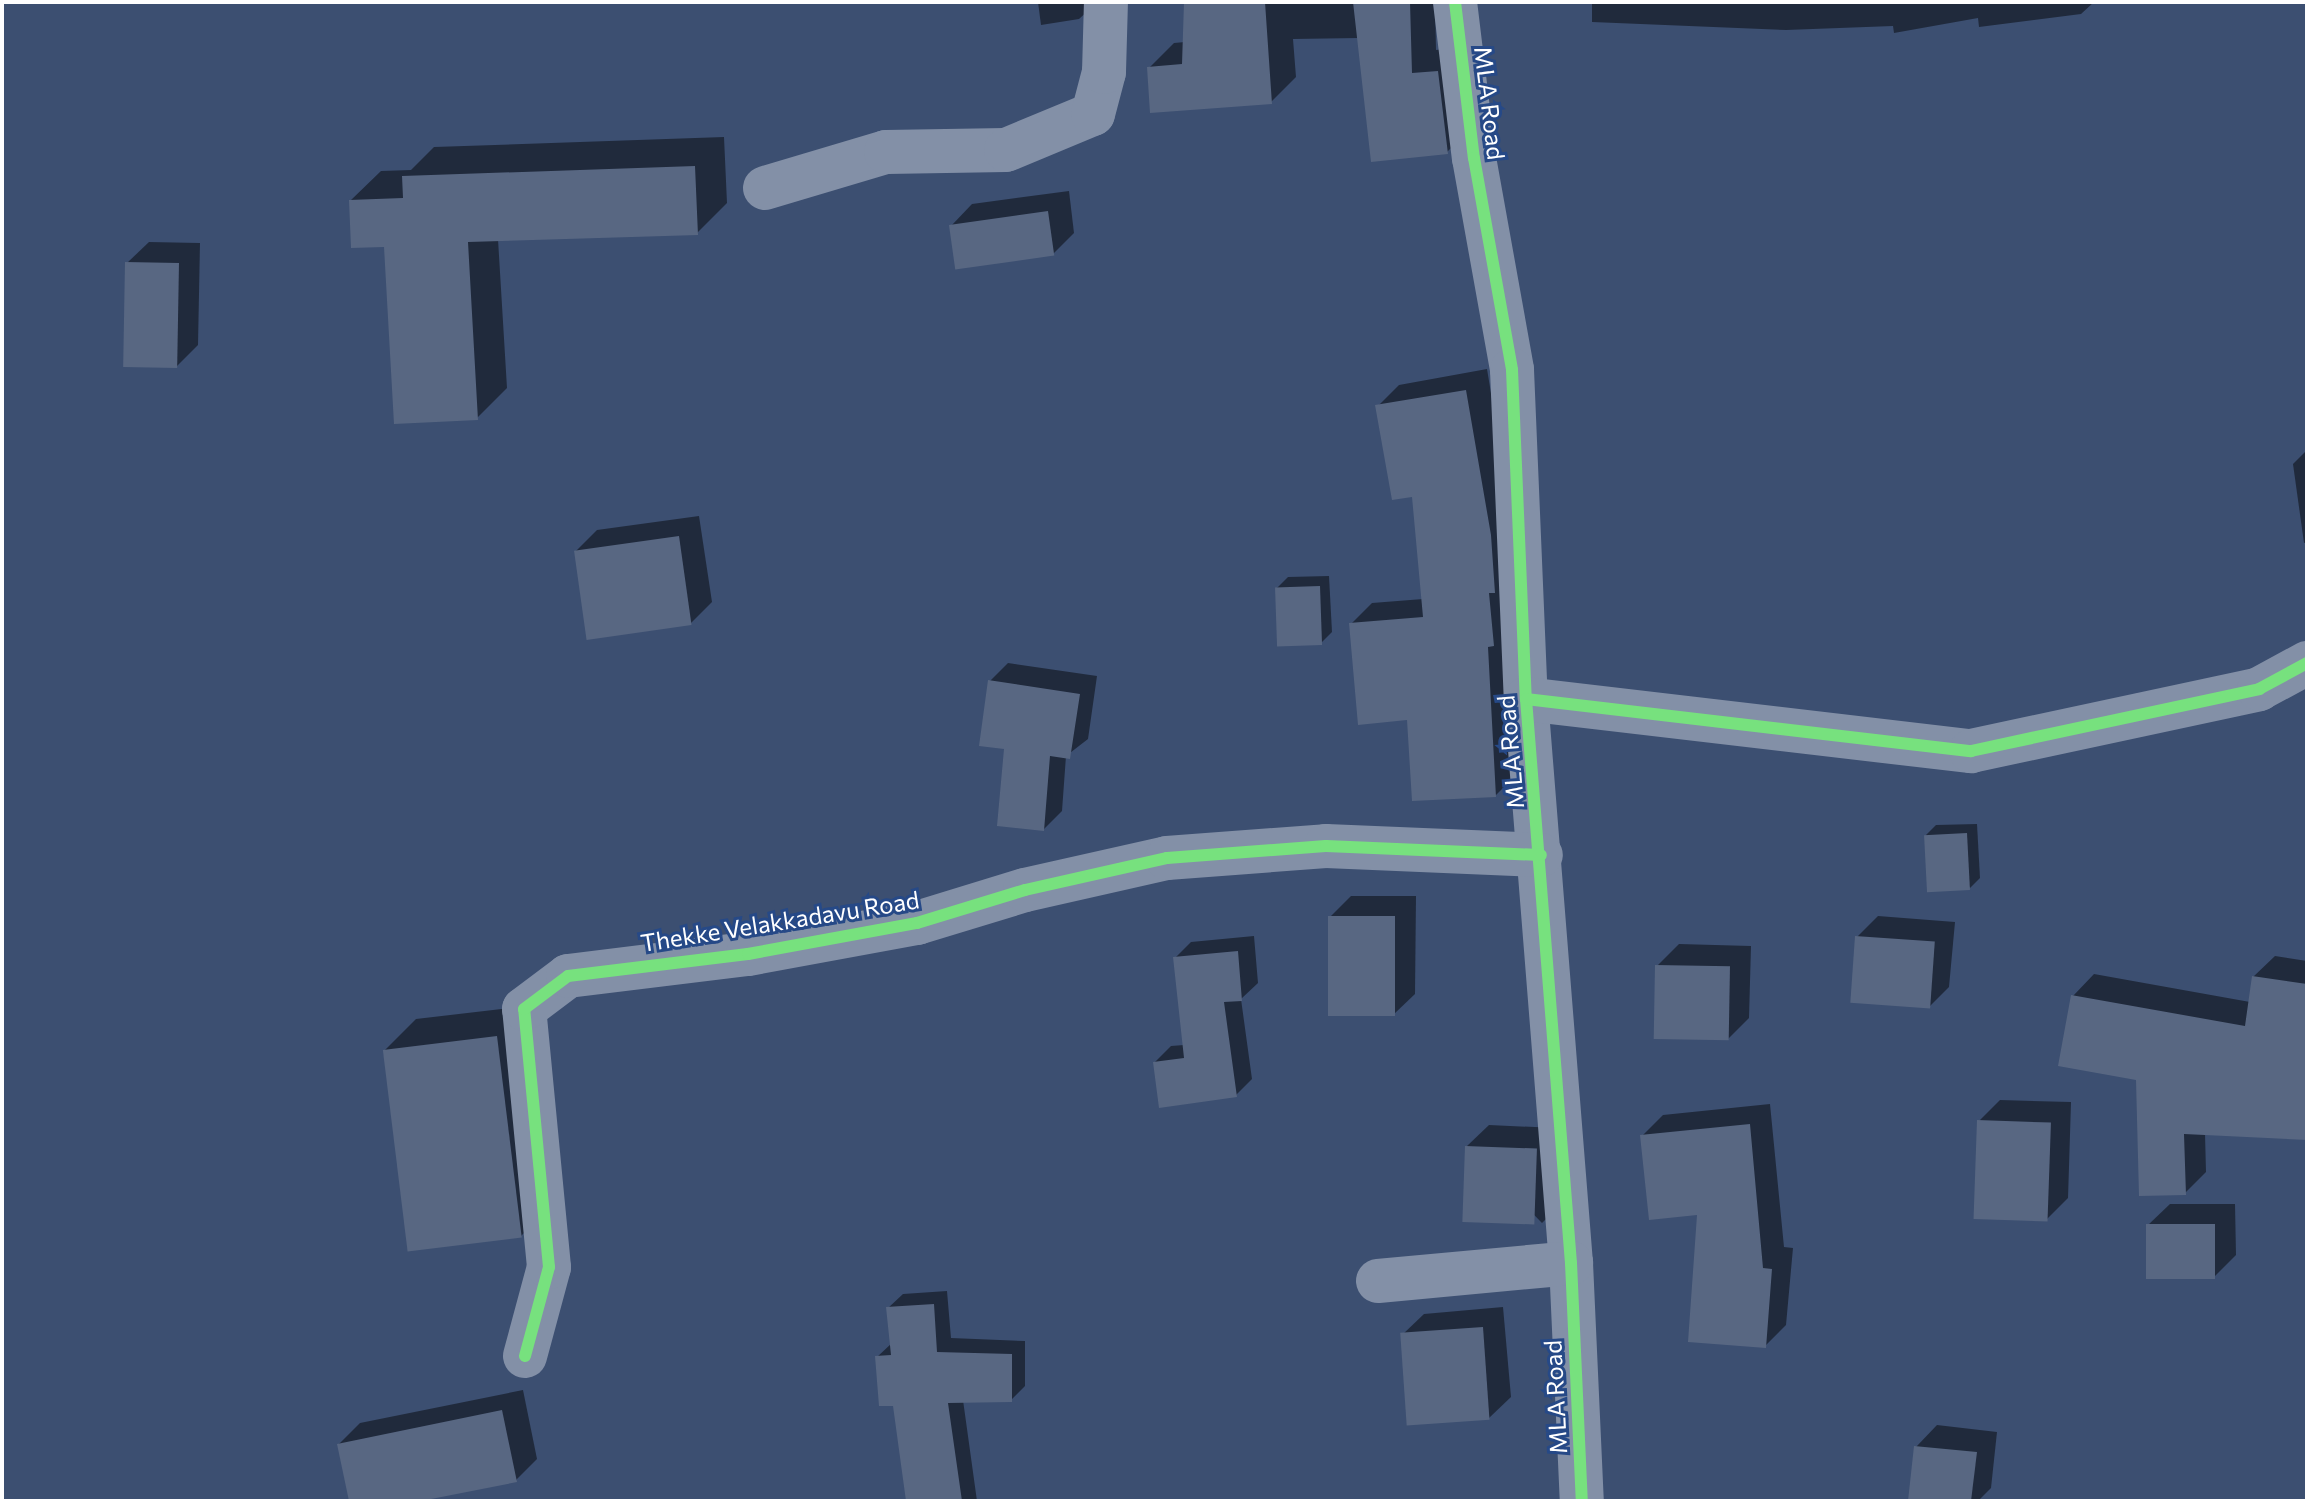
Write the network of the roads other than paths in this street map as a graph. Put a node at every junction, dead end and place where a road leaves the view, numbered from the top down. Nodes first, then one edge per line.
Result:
1 (1106, 2) edge
2 (1455, 2) edge
3 (765, 188) dead end
4 (2307, 663) edge
5 (1526, 699) junction
6 (1541, 855) junction
7 (1571, 1263) junction
8 (1378, 1281) dead end
9 (525, 1356) dead end
10 (1582, 1501) edge

1 - 3 street
2 - 5 street, MLA Road
4 - 5 street
5 - 6 street, MLA Road
6 - 7 street, MLA Road
6 - 9 street, Thekke Velakkadavu Road
7 - 8 street
7 - 10 street, MLA Road

